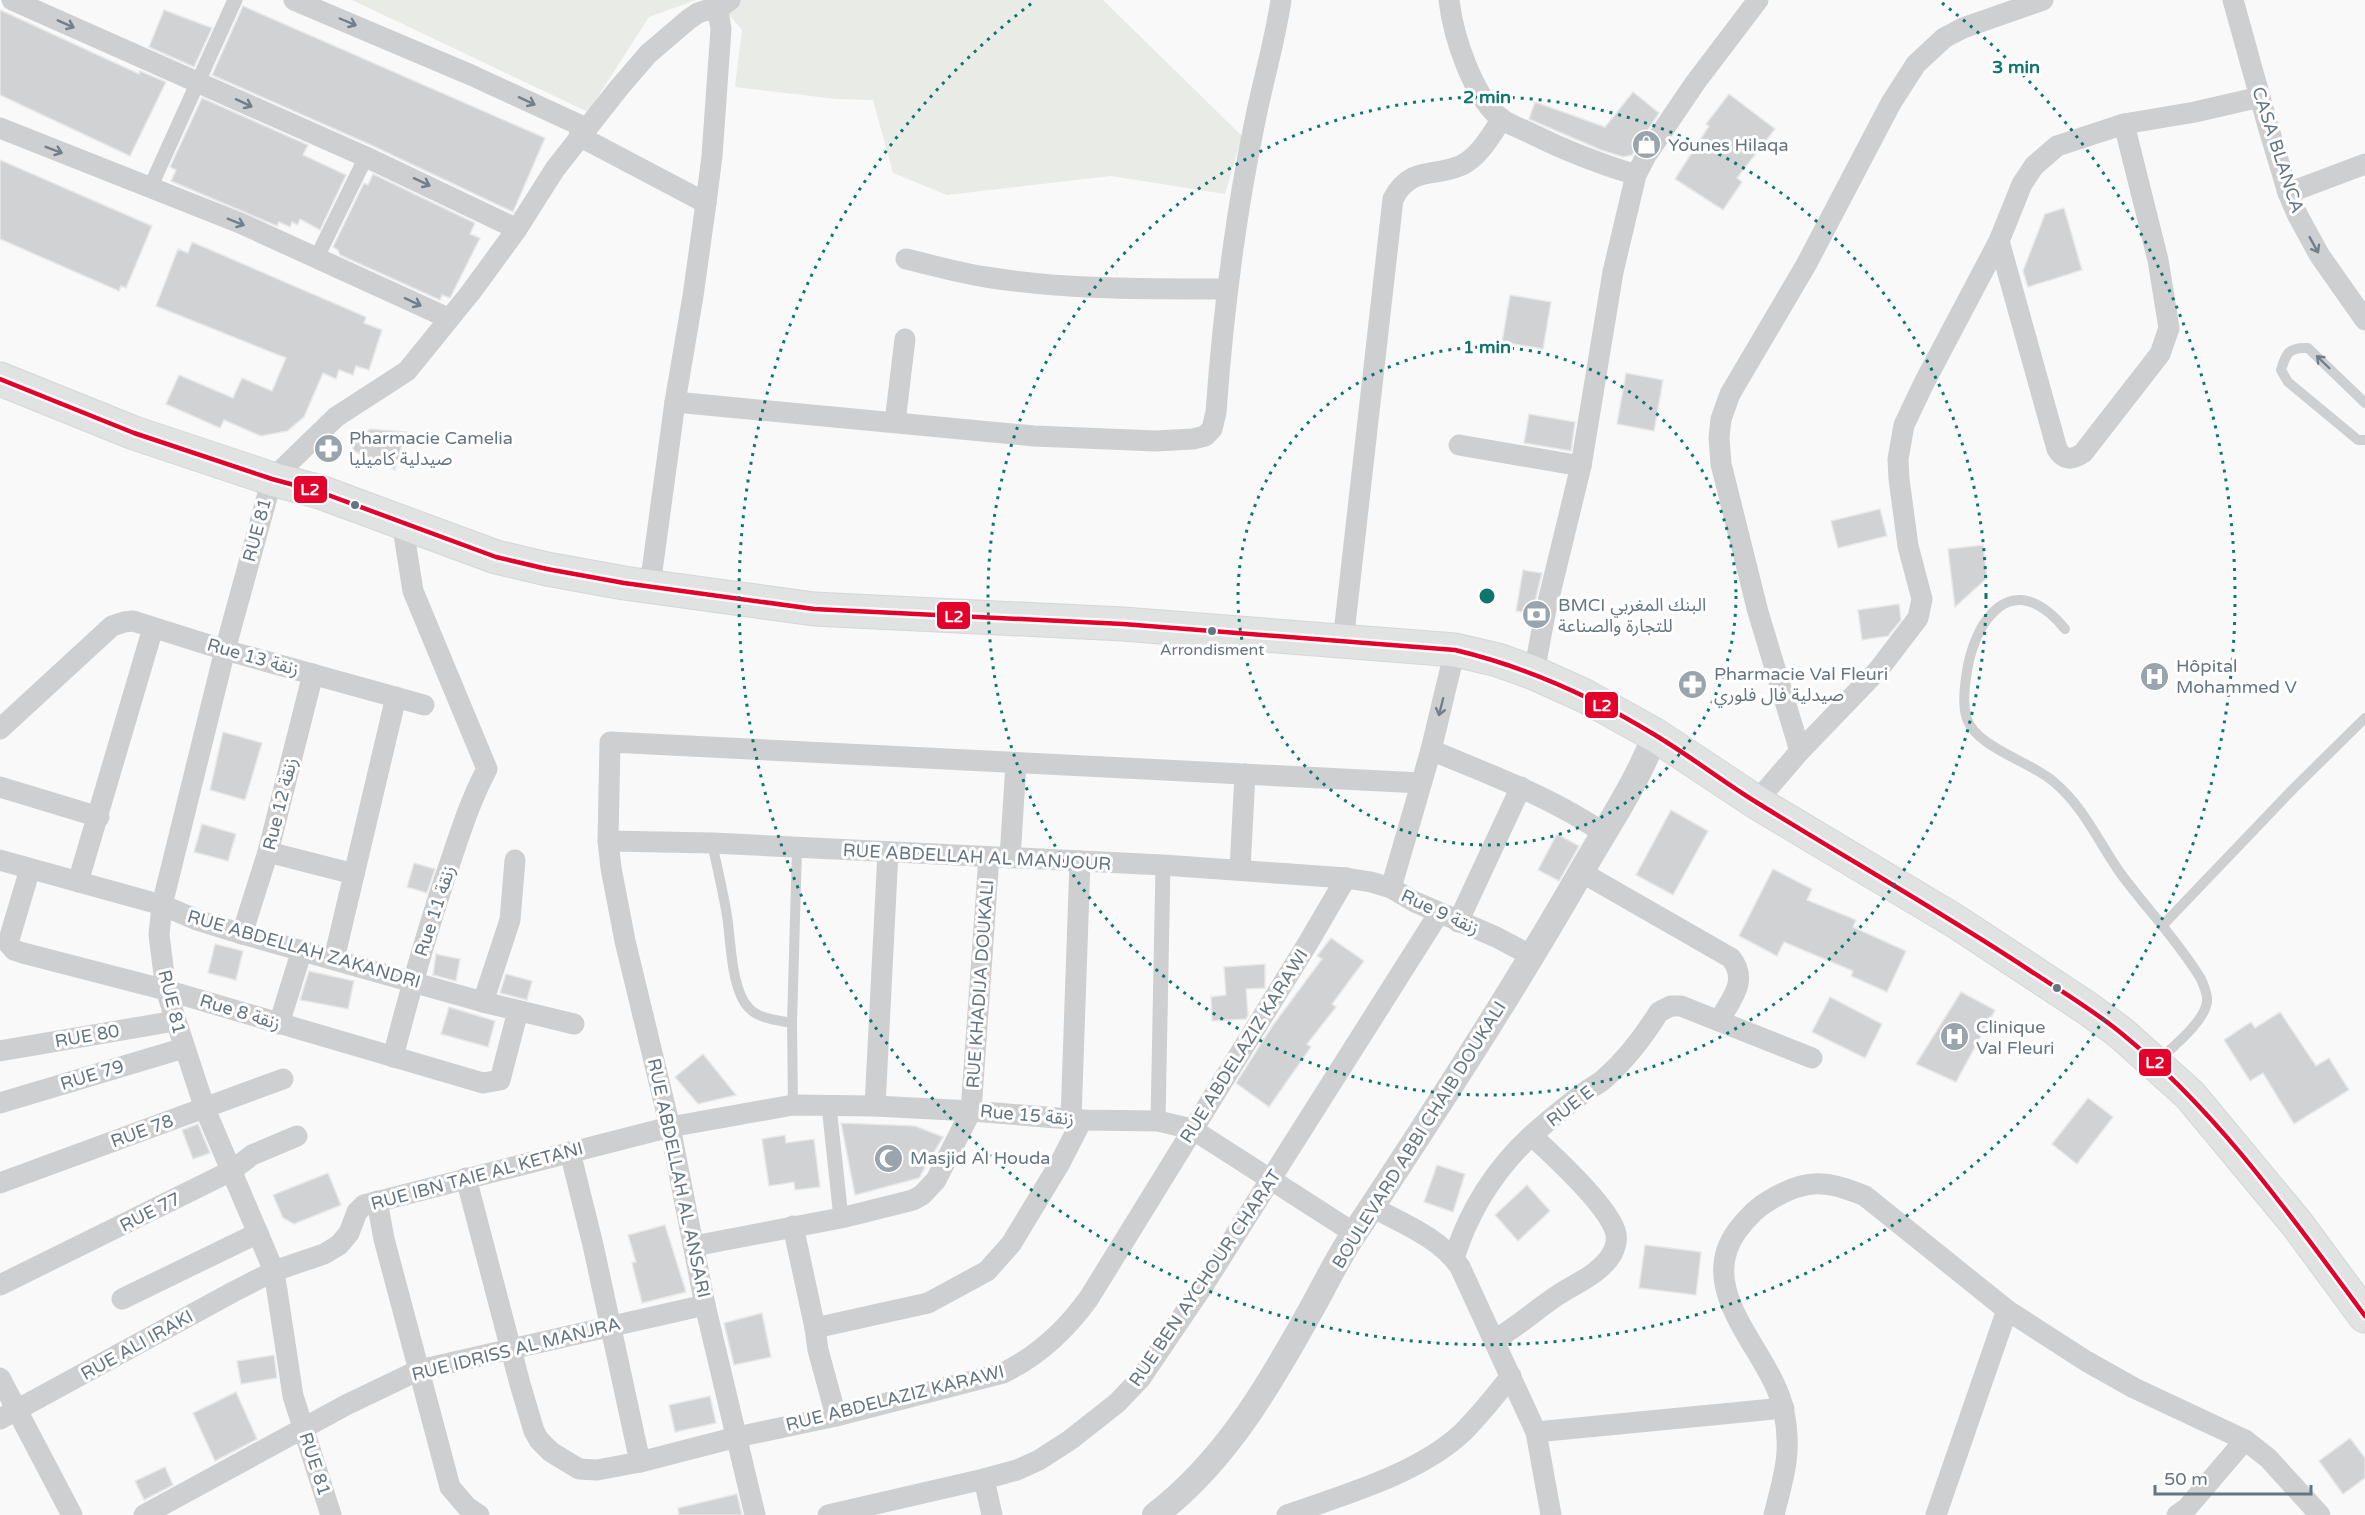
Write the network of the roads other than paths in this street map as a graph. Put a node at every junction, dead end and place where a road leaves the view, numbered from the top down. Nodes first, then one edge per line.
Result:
1 (12, 0) edge
2 (235, 0) edge
3 (294, 0) edge
4 (1281, 0) edge
5 (1449, 0) edge
6 (1758, 0) edge
7 (2043, 0) edge
8 (2233, 0) edge
9 (722, 6) edge
10 (197, 82) junction
11 (2260, 97) junction
12 (1502, 119) junction
13 (2124, 124) junction
14 (0, 128) edge
15 (582, 132) junction
16 (366, 157) junction
17 (2365, 164) edge
18 (1636, 175) junction
19 (150, 188) junction
20 (2288, 193) junction
21 (706, 203) junction
22 (517, 229) junction
23 (1999, 241) junction
24 (317, 257) junction
25 (906, 259) dead end
26 (1227, 289) junction
27 (448, 318) junction
28 (2365, 320) edge
29 (905, 339) dead end
30 (0, 379) edge
31 (675, 402) junction
32 (2365, 403) edge
33 (895, 422) junction
34 (2365, 440) edge
35 (1460, 445) dead end
36 (1581, 466) junction
37 (272, 479) junction
38 (402, 522) junction
39 (650, 586) junction
40 (153, 628) junction
41 (2064, 629) dead end
42 (1343, 642) junction
43 (225, 650) junction
44 (1455, 650) junction
45 (313, 674) junction
46 (1534, 674) junction
47 (396, 697) junction
48 (424, 705) dead end
49 (9, 708) edge
50 (2365, 718) edge
51 (0, 729) edge
52 (1655, 735) junction
53 (1431, 750) junction
54 (1800, 751) junction
55 (1016, 763) junction
56 (1245, 774) junction
57 (1421, 783) junction
58 (0, 787) edge
59 (1521, 787) junction
60 (1756, 802) junction
61 (99, 817) junction
62 (1605, 834) junction
63 (608, 841) junction
64 (712, 843) junction
65 (797, 849) junction
66 (268, 852) junction
67 (888, 852) junction
68 (989, 857) junction
69 (1010, 858) junction
70 (0, 860) edge
71 (515, 860) dead end
72 (1080, 861) junction
73 (1163, 865) junction
74 (30, 869) junction
75 (1240, 869) junction
76 (1581, 872) junction
77 (354, 874) junction
78 (1346, 878) junction
79 (78, 882) junction
80 (1391, 888) junction
81 (162, 905) junction
82 (1448, 917) junction
83 (2162, 926) junction
84 (242, 934) junction
85 (302, 950) junction
86 (1532, 956) junction
87 (334, 959) junction
88 (412, 981) junction
89 (166, 990) junction
90 (483, 1002) junction
91 (518, 1011) junction
92 (175, 1021) junction
93 (1719, 1021) junction
94 (792, 1023) junction
95 (279, 1024) junction
96 (574, 1024) dead end
97 (184, 1048) junction
98 (0, 1051) edge
99 (393, 1057) junction
100 (1812, 1058) dead end
101 (2155, 1063) junction
102 (283, 1079) dead end
103 (0, 1103) edge
104 (793, 1105) junction
105 (829, 1106) junction
106 (875, 1106) junction
107 (204, 1109) junction
108 (971, 1111) junction
109 (1076, 1120) junction
110 (1158, 1122) junction
111 (670, 1127) junction
112 (1192, 1129) junction
113 (297, 1136) dead end
114 (1532, 1136) junction
115 (570, 1152) junction
116 (231, 1171) junction
117 (466, 1178) junction
118 (1271, 1180) junction
119 (0, 1183) edge
120 (377, 1201) junction
121 (1372, 1207) junction
122 (841, 1218) junction
123 (793, 1226) junction
124 (258, 1233) junction
125 (1354, 1233) junction
126 (694, 1246) junction
127 (1454, 1258) junction
128 (274, 1271) junction
129 (0, 1285) edge
130 (122, 1299) dead end
131 (705, 1305) junction
132 (2007, 1310) junction
133 (2365, 1316) edge
134 (609, 1325) junction
135 (815, 1328) junction
136 (1494, 1340) junction
137 (511, 1349) junction
138 (419, 1370) junction
139 (1511, 1376) junction
140 (0, 1378) edge
141 (1784, 1408) junction
142 (9, 1414) edge
143 (836, 1416) junction
144 (303, 1428) junction
145 (1536, 1432) junction
146 (737, 1437) junction
147 (2245, 1440) junction
148 (640, 1462) junction
149 (984, 1479) junction
150 (72, 1515) edge
151 (144, 1515) edge
152 (331, 1515) edge
153 (479, 1515) edge
154 (755, 1515) edge
155 (828, 1515) edge
156 (992, 1515) edge
157 (1155, 1515) edge
158 (1287, 1515) edge
159 (1551, 1515) edge
160 (1774, 1515) edge
161 (1936, 1515) edge
162 (2177, 1515) edge
163 (2320, 1515) edge

1 -> 10 street
2 - 10 street
3 -> 15 street
4 - 26 street
5 - 12 street
6 - 18 street
7 - 54 street
8 - 11 street, CASA BLANCA
9 - 15 street
9 - 21 street
10 -> 16 street
10 - 19 street
11 - 13 street
11 - 20 street, CASA BLANCA
12 - 18 street
12 - 42 street
13 - 23 street
13 - 23 street
14 -> 19 street
15 - 21 street
15 - 22 street
16 -> 22 street
16 - 24 street
17 - 20 street
18 - 36 street
19 -> 24 street
20 -> 28 street, CASA BLANCA
21 - 31 street
22 - 27 street
23 - 54 street
24 -> 27 street
25 - 26 street
26 - 33 street
27 - 37 street
29 - 33 street
30 - 37 main road
31 - 33 street
31 - 39 street
32 -> 34 lane
35 - 36 street
36 - 46 street
37 - 38 main road
37 - 43 street, RUE 81
38 - 39 main road
38 - 88 street, Rue 11 زنقة
39 - 42 main road
40 - 43 street, Rue 13 زنقة
40 - 49 street, Rue 13 زنقة
40 - 61 street
41 - 83 lane
42 - 44 main road
43 - 45 street, Rue 13 زنقة
43 - 81 street, RUE 81
44 - 46 main road
44 -> 53 street
45 - 47 street, Rue 13 زنقة
45 - 66 street, Rue 12 زنقة
46 - 52 main road
47 - 48 street, Rue 13 زنقة
47 - 77 street
49 - 51 street, Rue 13 زنقة
50 - 83 lane
52 - 60 main road
52 - 62 street, BOULEVARD ABBI CHAIB DOUKALI
53 - 57 street
53 - 59 street
54 - 60 street
55 - 56 street
55 - 63 street, RUE ABDELLAH AL ANSARI
55 - 69 street
56 - 57 street
56 - 75 street
57 - 80 street
58 - 61 street
59 - 62 street
59 - 82 street, RUE BEN AYCHOUR CHARAT
60 - 101 main road
61 - 79 street
62 - 76 street, BOULEVARD ABBI CHAIB DOUKALI
63 - 64 street, RUE ABDELLAH AL MANJOUR
63 - 111 street, RUE ABDELLAH AL ANSARI
64 - 65 street, RUE ABDELLAH AL MANJOUR
64 - 94 lane
65 - 67 street, RUE ABDELLAH AL MANJOUR
65 - 94 lane
66 - 77 street
66 - 84 street, Rue 12 زنقة
67 - 68 street, RUE ABDELLAH AL MANJOUR
67 - 106 street
68 - 69 street, RUE ABDELLAH AL MANJOUR
68 - 108 street, RUE KHADIJA DOUKALI
69 - 72 street, RUE ABDELLAH AL MANJOUR
70 - 74 street, RUE ABDELLAH ZAKANDRI
71 - 90 street
72 - 73 street, RUE ABDELLAH AL MANJOUR
72 - 109 street
73 - 75 street, RUE ABDELLAH AL MANJOUR
73 - 110 street
74 - 79 street, RUE ABDELLAH ZAKANDRI
74 - 89 street, Rue 8 زنقة
75 - 78 street, RUE ABDELLAH AL MANJOUR
76 - 86 street, BOULEVARD ABBI CHAIB DOUKALI
76 - 93 street
77 - 87 street
78 - 80 street, Rue 9 زنقة
78 - 112 street, RUE ABDELAZIZ KARAWI
79 - 81 street, RUE ABDELLAH ZAKANDRI
80 - 82 street, Rue 9 زنقة
81 - 84 street, RUE ABDELLAH ZAKANDRI
81 - 89 street, RUE 81
82 - 86 street, Rue 9 زنقة
82 - 118 street, RUE BEN AYCHOUR CHARAT
83 - 101 lane
84 - 85 street, RUE ABDELLAH ZAKANDRI
85 - 87 street, RUE ABDELLAH ZAKANDRI
85 - 95 street
86 - 121 street, BOULEVARD ABBI CHAIB DOUKALI
87 - 88 street, RUE ABDELLAH ZAKANDRI
88 - 90 street, RUE ABDELLAH ZAKANDRI
88 - 99 street, Rue 11 زنقة
89 - 92 street, RUE 81
89 - 95 street, Rue 8 زنقة
90 - 91 street, RUE ABDELLAH ZAKANDRI
91 - 96 street, RUE ABDELLAH ZAKANDRI
91 - 99 street, Rue 8 زنقة
92 - 97 street, RUE 81
92 - 98 street, RUE 80
93 - 100 street, RUE E
93 - 114 street, RUE E
94 - 104 lane
95 - 99 street, Rue 8 زنقة
97 - 103 street, RUE 79
97 - 107 street, RUE 81
101 - 133 main road
102 - 107 street, RUE 78
104 - 105 street, Rue 15 زنقة
104 - 111 street, Rue 15 زنقة
105 - 106 street, Rue 15 زنقة
105 - 122 street
106 - 108 street, Rue 15 زنقة
107 - 116 street, RUE 81
107 - 119 street, RUE 78
108 - 109 street, Rue 15 زنقة
108 - 122 street
109 - 110 street, Rue 15 زنقة
109 - 135 street
110 - 112 street, Rue 15 زنقة
111 - 115 street, RUE IBN TAIE AL KETANI
111 - 126 street, RUE ABDELLAH AL ANSARI
112 - 118 street, Rue 15 زنقة
112 - 143 street, RUE ABDELAZIZ KARAWI
113 - 116 street, RUE 77
114 - 127 street, RUE E
114 - 136 street
115 - 117 street, RUE IBN TAIE AL KETANI
115 - 134 street
116 - 124 street, RUE 81
116 - 129 street, RUE 77
117 - 120 street, RUE IBN TAIE AL KETANI
117 - 137 street, RUE ABDELAZIZ KARAWI
118 - 125 street, Rue 15 زنقة
118 - 149 street, RUE BEN AYCHOUR CHARAT
120 - 128 street, RUE IBN TAIE AL KETANI
120 - 138 street
121 - 125 street, BOULEVARD ABBI CHAIB DOUKALI
121 - 127 street
122 - 123 street
123 - 126 street
123 - 135 street
124 - 128 street, RUE 81
124 - 130 street
125 - 157 street, BOULEVARD ABBI CHAIB DOUKALI
126 - 131 street, RUE ABDELLAH AL ANSARI
127 - 136 street
128 - 142 street, RUE ALI IRAKI
128 - 144 street, RUE 81
131 - 134 street, RUE IDRISS AL MANJRA
131 - 146 street, RUE ABDELLAH AL ANSARI
132 - 141 street
132 - 147 street
132 - 161 street
134 - 137 street, RUE IDRISS AL MANJRA
134 - 148 street
135 - 143 street
136 - 139 street
137 - 138 street, RUE IDRISS AL MANJRA
137 - 148 street, RUE ABDELAZIZ KARAWI
138 - 144 street, RUE IDRISS AL MANJRA
138 - 153 street
139 - 145 street
139 - 158 street
140 - 142 street
141 - 145 street
141 - 160 street
142 - 150 street
143 - 146 street, RUE ABDELAZIZ KARAWI
144 - 151 street, RUE IDRISS AL MANJRA
144 - 152 street, RUE 81
145 - 159 street
146 - 148 street, RUE ABDELAZIZ KARAWI
146 - 154 street, RUE ABDELLAH AL ANSARI
147 - 162 street
147 - 163 street
149 - 155 street, RUE BEN AYCHOUR CHARAT
149 - 156 street

